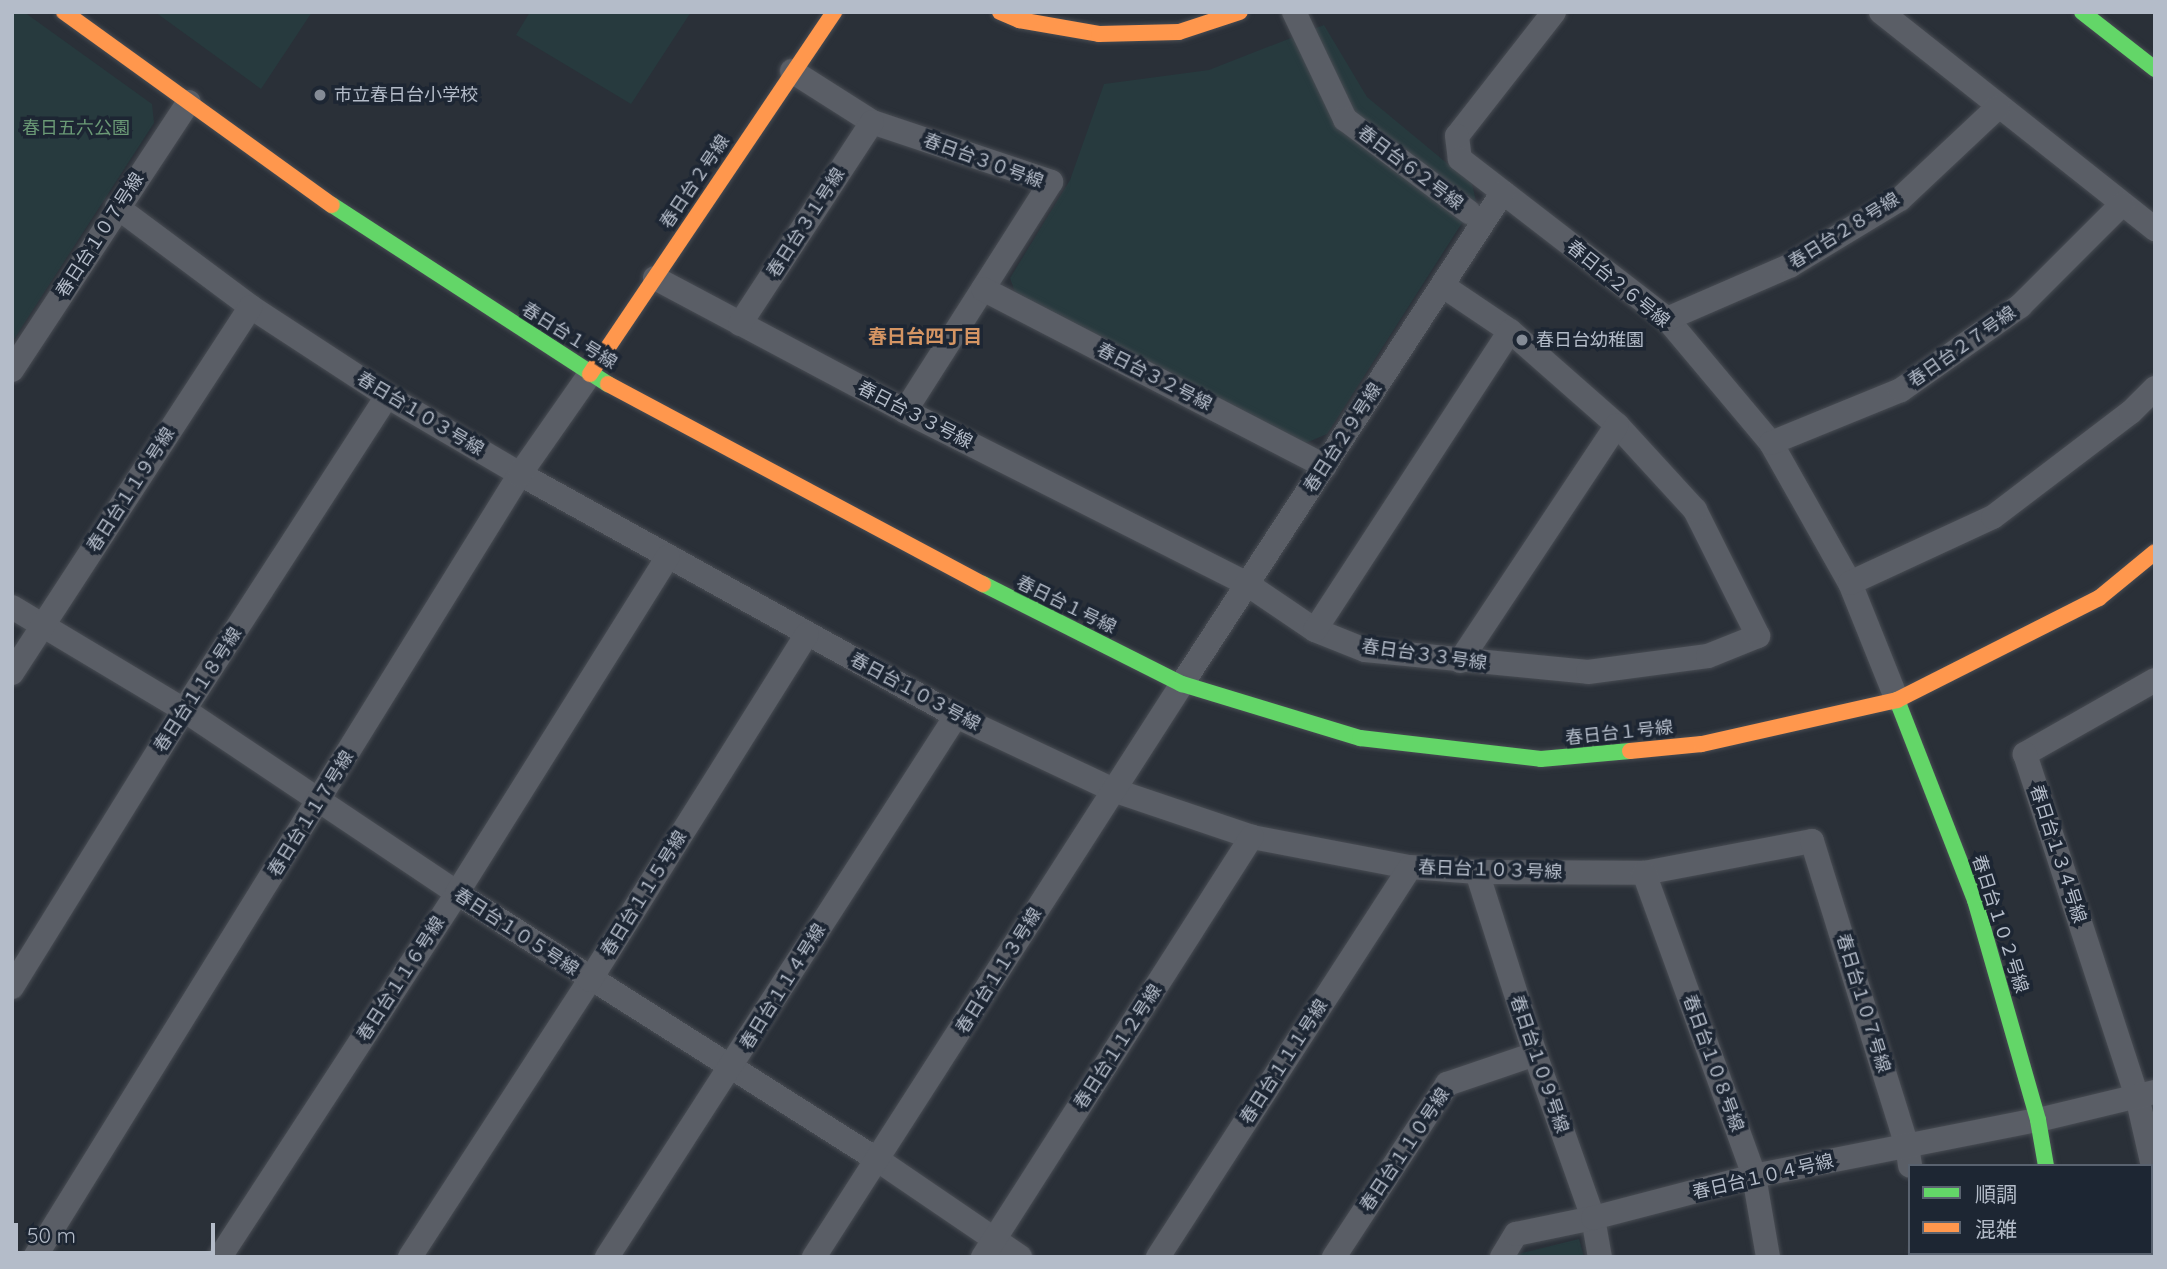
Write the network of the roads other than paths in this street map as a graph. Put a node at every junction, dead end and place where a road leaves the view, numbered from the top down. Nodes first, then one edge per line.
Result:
1 (64, 12) edge
2 (834, 12) edge
3 (1000, 12) edge
4 (1240, 12) edge
5 (1294, 12) edge
6 (1554, 12) edge
7 (1881, 12) edge
8 (2082, 12) edge
9 (2155, 69) edge
10 (792, 71) junction
11 (189, 102) junction
12 (1998, 107) junction
13 (872, 122) junction
14 (1503, 192) junction
15 (2122, 204) junction
16 (117, 207) junction
17 (1469, 212) dead end
18 (2155, 229) edge
19 (654, 278) junction
20 (1443, 286) junction
21 (983, 289) junction
22 (251, 307) junction
23 (1667, 320) junction
24 (740, 324) junction
25 (1510, 331) junction
26 (12, 370) edge
27 (590, 374) junction
28 (2155, 388) edge
29 (387, 396) junction
30 (905, 411) junction
31 (1617, 425) junction
32 (1770, 443) junction
33 (1325, 466) junction
34 (520, 474) junction
35 (2155, 552) edge
36 (668, 557) junction
37 (1850, 583) junction
38 (1247, 584) junction
39 (12, 607) edge
40 (42, 626) junction
41 (1315, 629) junction
42 (807, 635) junction
43 (1460, 661) junction
44 (12, 673) edge
45 (2155, 680) edge
46 (1182, 684) junction
47 (1897, 701) junction
48 (184, 710) junction
49 (956, 716) junction
50 (1113, 790) junction
51 (318, 802) junction
52 (1252, 837) junction
53 (1812, 841) joint
54 (1410, 867) junction
55 (1476, 872) junction
56 (1644, 873) junction
57 (457, 893) junction
58 (590, 980) junction
59 (12, 987) edge
60 (1535, 1054) junction
61 (732, 1068) junction
62 (2146, 1094) edge
63 (2038, 1120) junction
64 (1909, 1156) edge
65 (878, 1160) junction
66 (2046, 1164) edge
67 (2155, 1175) edge
68 (1754, 1176) junction
69 (1593, 1218) junction
70 (988, 1248) edge
71 (35, 1257) edge
72 (220, 1257) edge
73 (410, 1257) edge
74 (607, 1257) edge
75 (814, 1257) edge
76 (1020, 1257) edge
77 (1158, 1257) edge
78 (1334, 1257) edge
79 (1502, 1257) edge
80 (1600, 1257) edge
81 (1768, 1257) edge

1 - 11 street, 春日台１号線
2 - 10 street, 春日台２号線
3 - 4 street
5 - 17 street, 春日台６２号線
6 - 14 street, 春日台２６号線
7 - 12 street
8 - 9 street
10 - 13 street, 春日台３０号線
10 - 19 street, 春日台２号線
11 - 16 street, 春日台１０７号線
11 - 27 street, 春日台１号線
12 - 15 street
12 - 23 street, 春日台２８号線
13 - 21 street, 春日台３０号線
13 - 24 street, 春日台３１号線
14 - 20 street, 春日台２９号線
14 - 23 street, 春日台２６号線
15 - 18 street
15 - 32 street, 春日台２７号線
16 - 22 street, 春日台１０３号線
16 - 26 street, 春日台１０７号線
19 - 24 street, 春日台３３号線
19 - 27 street, 春日台２号線
20 - 25 street, 春日台３３号線
20 - 33 street, 春日台２９号線
21 - 30 street, 春日台３０号線
21 - 33 street, 春日台３２号線
22 - 29 street, 春日台１０３号線
22 - 40 street, 春日台１１９号線
23 - 32 street, 春日台２６号線
24 - 30 street, 春日台３３号線
25 - 31 street, 春日台３３号線
25 - 41 street
27 - 34 street, 春日台１１７号線
27 - 46 street, 春日台１号線
28 - 37 street
29 - 34 street, 春日台１０３号線
29 - 48 street, 春日台１１８号線
30 - 38 street, 春日台３３号線
31 - 43 street
31 - 43 street, 春日台３３号線
32 - 37 street, 春日台２６号線
33 - 38 street, 春日台２９号線
34 - 36 street, 春日台１０３号線
34 - 51 street, 春日台１１７号線
35 - 47 street, 春日台１号線
36 - 42 street, 春日台１０３号線
36 - 57 street, 春日台１１６号線
37 - 47 street, 春日台２６号線
38 - 41 street, 春日台３３号線
38 - 46 street, 春日台２９号線
39 - 40 street, 春日台１０５号線
40 - 44 street, 春日台１１９号線
40 - 48 street, 春日台１０５号線
41 - 43 street, 春日台３３号線
42 - 49 street, 春日台１０３号線
42 - 58 street, 春日台１１５号線
45 - 62 street, 春日台１３４号線
46 - 47 street, 春日台１号線
46 - 50 street, 春日台１１３号線
47 - 63 street, 春日台１０２号線
48 - 51 street, 春日台１０５号線
48 - 59 street, 春日台１１８号線
49 - 50 street, 春日台１０３号線
49 - 61 street, 春日台１１４号線
50 - 52 street, 春日台１０３号線
50 - 65 street, 春日台１１３号線
51 - 57 street, 春日台１０５号線
51 - 71 street, 春日台１１７号線
52 - 54 street, 春日台１０３号線
52 - 70 street, 春日台１１２号線
53 - 56 street, 春日台１０３号線
53 - 64 street, 春日台１０７号線
54 - 55 street, 春日台１０３号線
54 - 77 street, 春日台１１１号線
55 - 56 street, 春日台１０３号線
55 - 60 street, 春日台１０９号線
56 - 68 street, 春日台１０８号線
57 - 58 street, 春日台１０５号線
57 - 72 street, 春日台１１６号線
58 - 61 street, 春日台１０５号線
58 - 73 street, 春日台１１５号線
60 - 69 street, 春日台１０９号線
60 - 78 street, 春日台１１０号線
61 - 65 street, 春日台１０５号線
61 - 74 street, 春日台１１４号線
62 - 63 street, 春日台１０４号線
62 - 67 street
63 - 64 street, 春日台１０４号線
63 - 66 street, 春日台１０２号線
64 - 68 street, 春日台１０４号線
65 - 70 street, 春日台１０５号線
65 - 75 street, 春日台１１３号線
68 - 69 street, 春日台１０４号線
68 - 81 street, 春日台１０８号線
69 - 79 street, 春日台１０４号線
69 - 80 street, 春日台１０９号線
70 - 76 street, 春日台１０５号線

